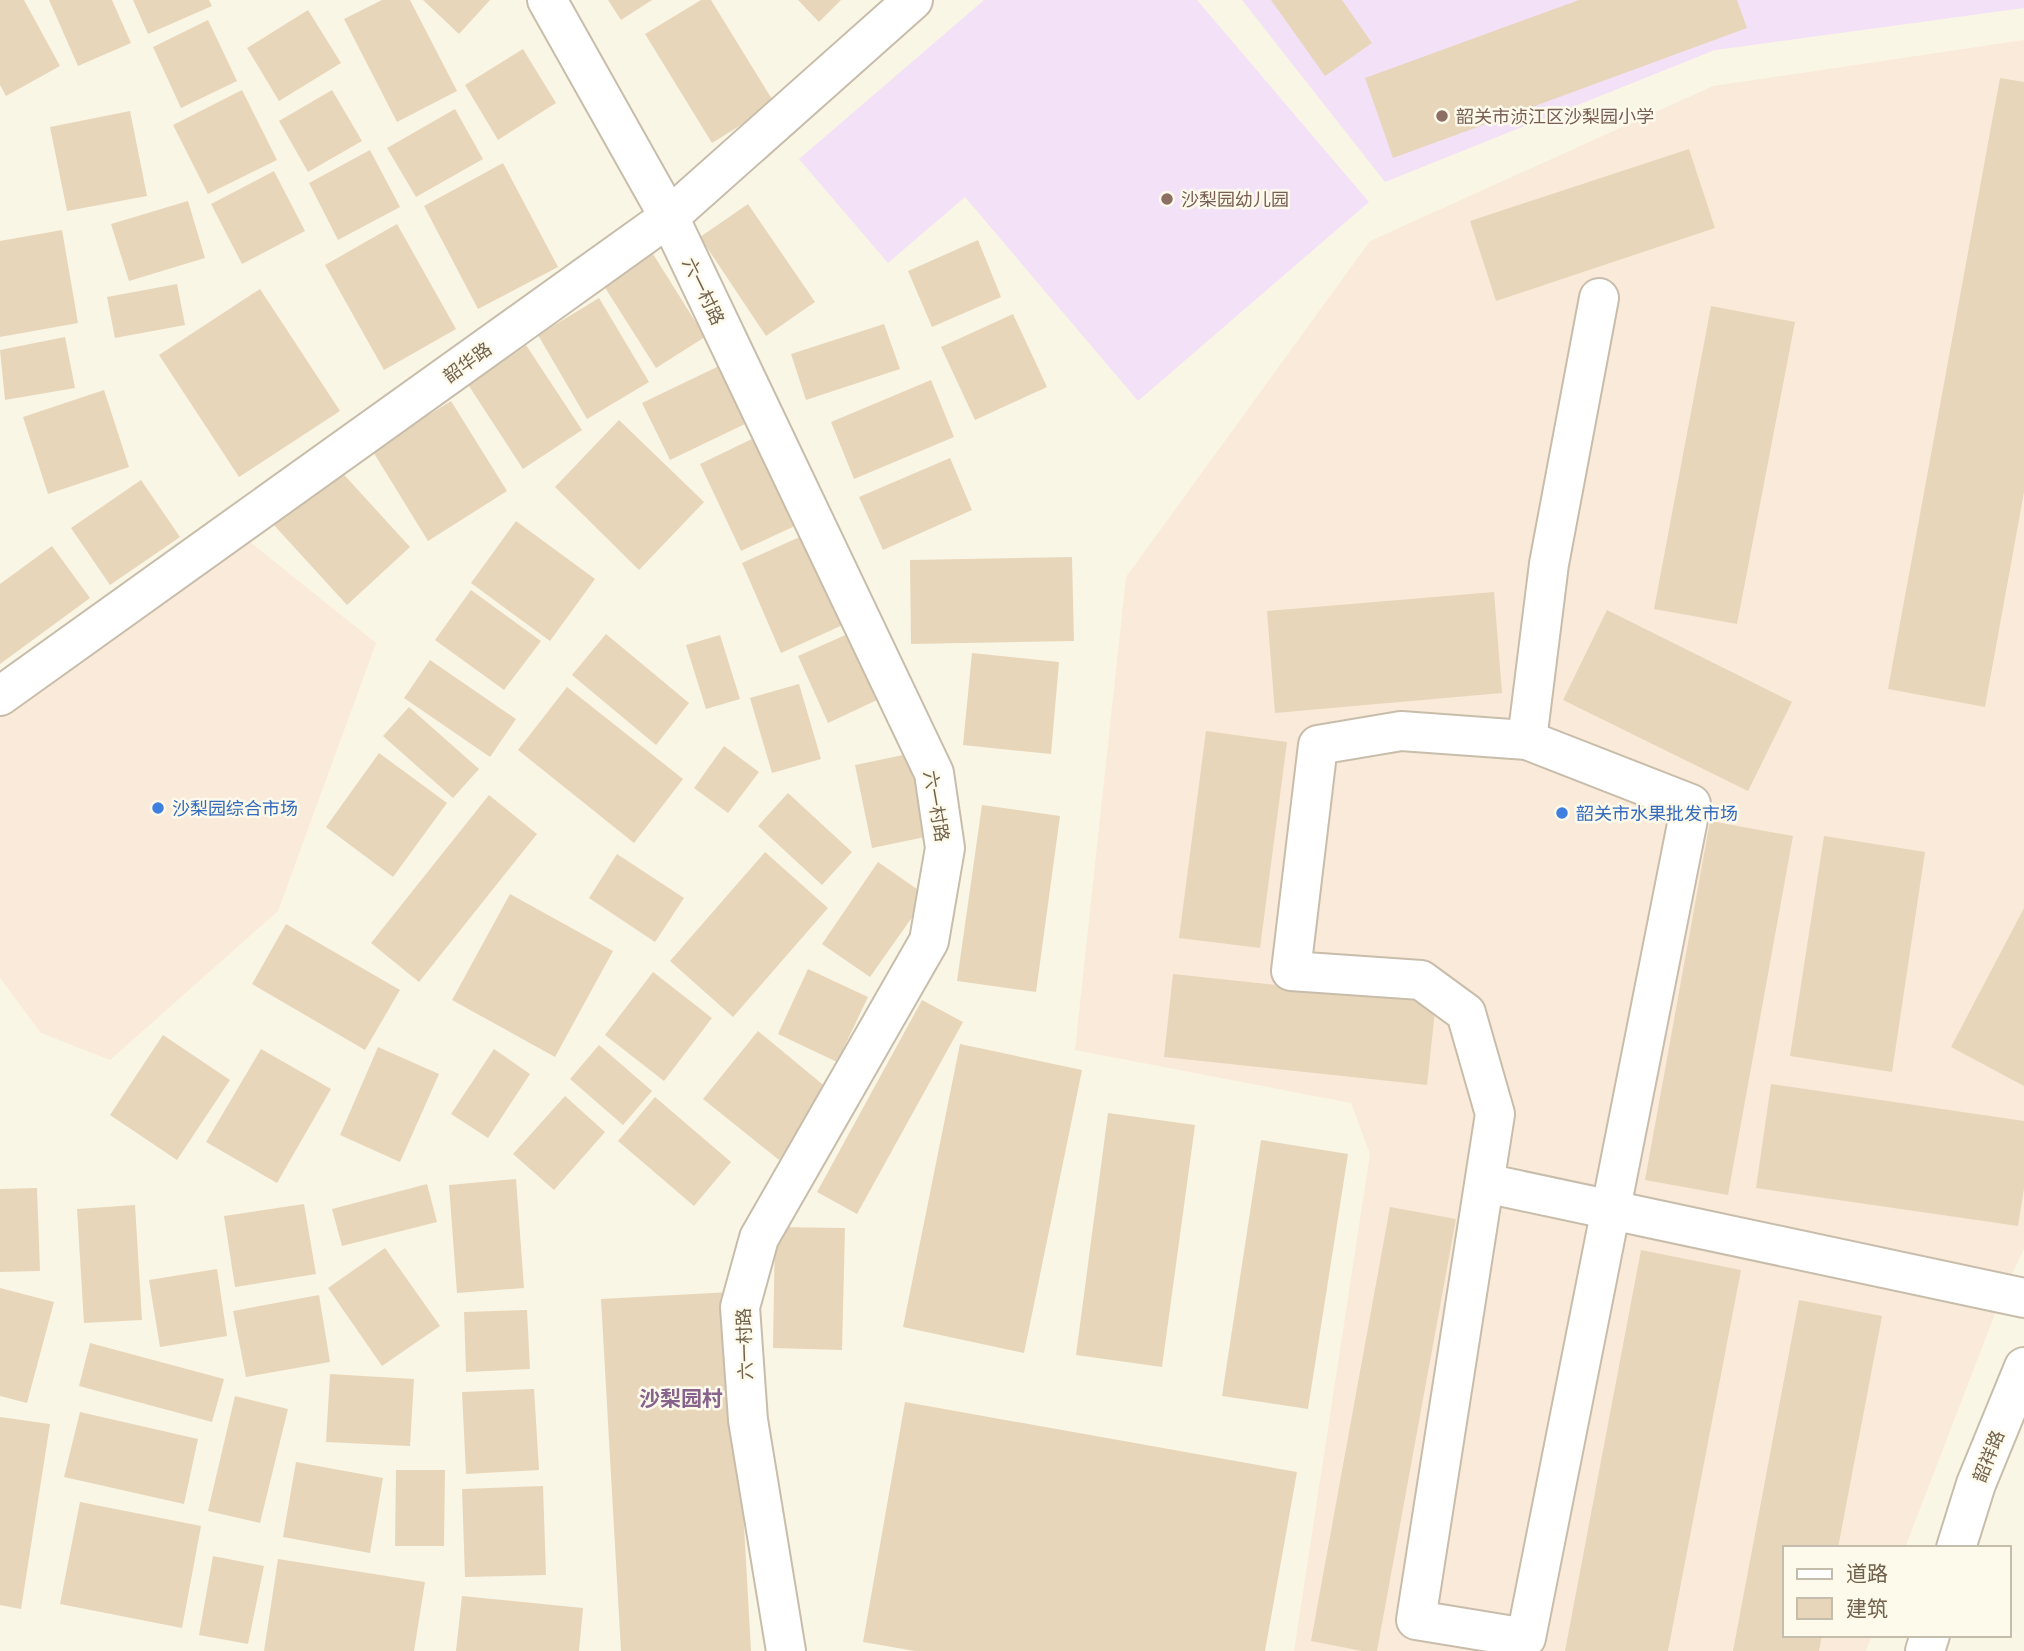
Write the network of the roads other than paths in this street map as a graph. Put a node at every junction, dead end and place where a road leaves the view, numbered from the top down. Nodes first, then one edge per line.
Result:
1 (547, 0) edge
2 (913, 0) edge
3 (669, 217) junction
4 (1599, 298) dead end
5 (0, 696) edge
6 (1527, 740) junction
7 (1485, 1183) junction
8 (1611, 1210) junction
9 (2024, 1298) edge
10 (2024, 1367) edge
11 (1957, 1546) edge
12 (1451, 1639) edge
13 (786, 1651) edge

1 - 3 street, 六一村路
2 - 3 street, 韶华路
3 - 5 street, 韶华路
3 - 13 street, 六一村路
4 - 6 street
6 - 7 street
6 - 8 street
7 - 8 street
7 - 12 street
8 - 9 street
8 - 12 street
10 - 11 street, 韶祥路

